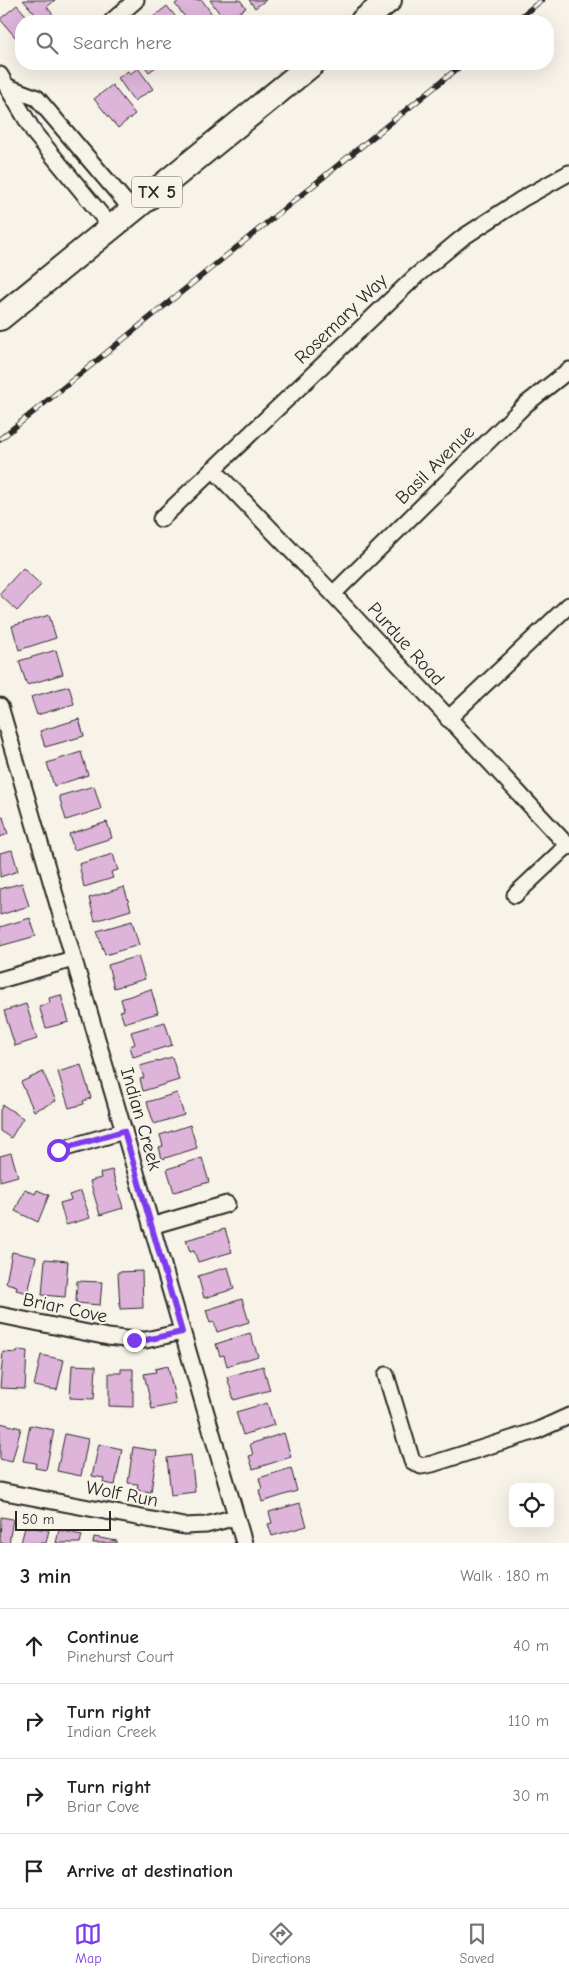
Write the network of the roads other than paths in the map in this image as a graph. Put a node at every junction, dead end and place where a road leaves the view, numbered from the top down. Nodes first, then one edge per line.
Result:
1 (136, 0) edge
2 (389, 0) edge
3 (119, 15) edge
4 (371, 15) edge
5 (305, 70) edge
6 (4, 80) edge
7 (569, 173) edge
8 (133, 211) junction
9 (112, 228) junction
10 (0, 318) edge
11 (569, 370) edge
12 (213, 469) junction
13 (161, 519) dead end
14 (333, 594) junction
15 (569, 605) edge
16 (0, 706) edge
17 (448, 719) junction
18 (568, 846) edge
19 (515, 896) dead end
20 (73, 959) junction
21 (0, 980) edge
22 (124, 1131) junction
23 (58, 1150) dead end
24 (227, 1204) dead end
25 (151, 1226) junction
26 (0, 1315) edge
27 (182, 1332) junction
28 (386, 1375) dead end
29 (569, 1416) edge
30 (0, 1490) edge
31 (236, 1517) junction
32 (244, 1543) edge

1 - 3 street
2 - 4 main road
5 - 8 main road, TX 5
6 - 8 street
6 - 9 street
7 - 12 street, Rosemary Way
8 - 9 main road, TX 5
9 - 10 main road, TX 5
11 - 14 street, Basil Avenue
12 - 13 street, Rosemary Way
12 - 14 street, Purdue Road
14 - 17 street, Purdue Road
15 - 17 street
16 - 20 street, Indian Creek
17 - 18 street, Purdue Road
18 - 19 street
20 - 21 street
20 - 22 street, Indian Creek
22 - 23 street
22 - 25 street, Indian Creek
24 - 25 street
25 - 27 street, Indian Creek
26 - 27 street, Briar Cove
27 - 31 street, Indian Creek
28 - 29 street
30 - 31 street, Wolf Run
31 - 32 street, Indian Creek

